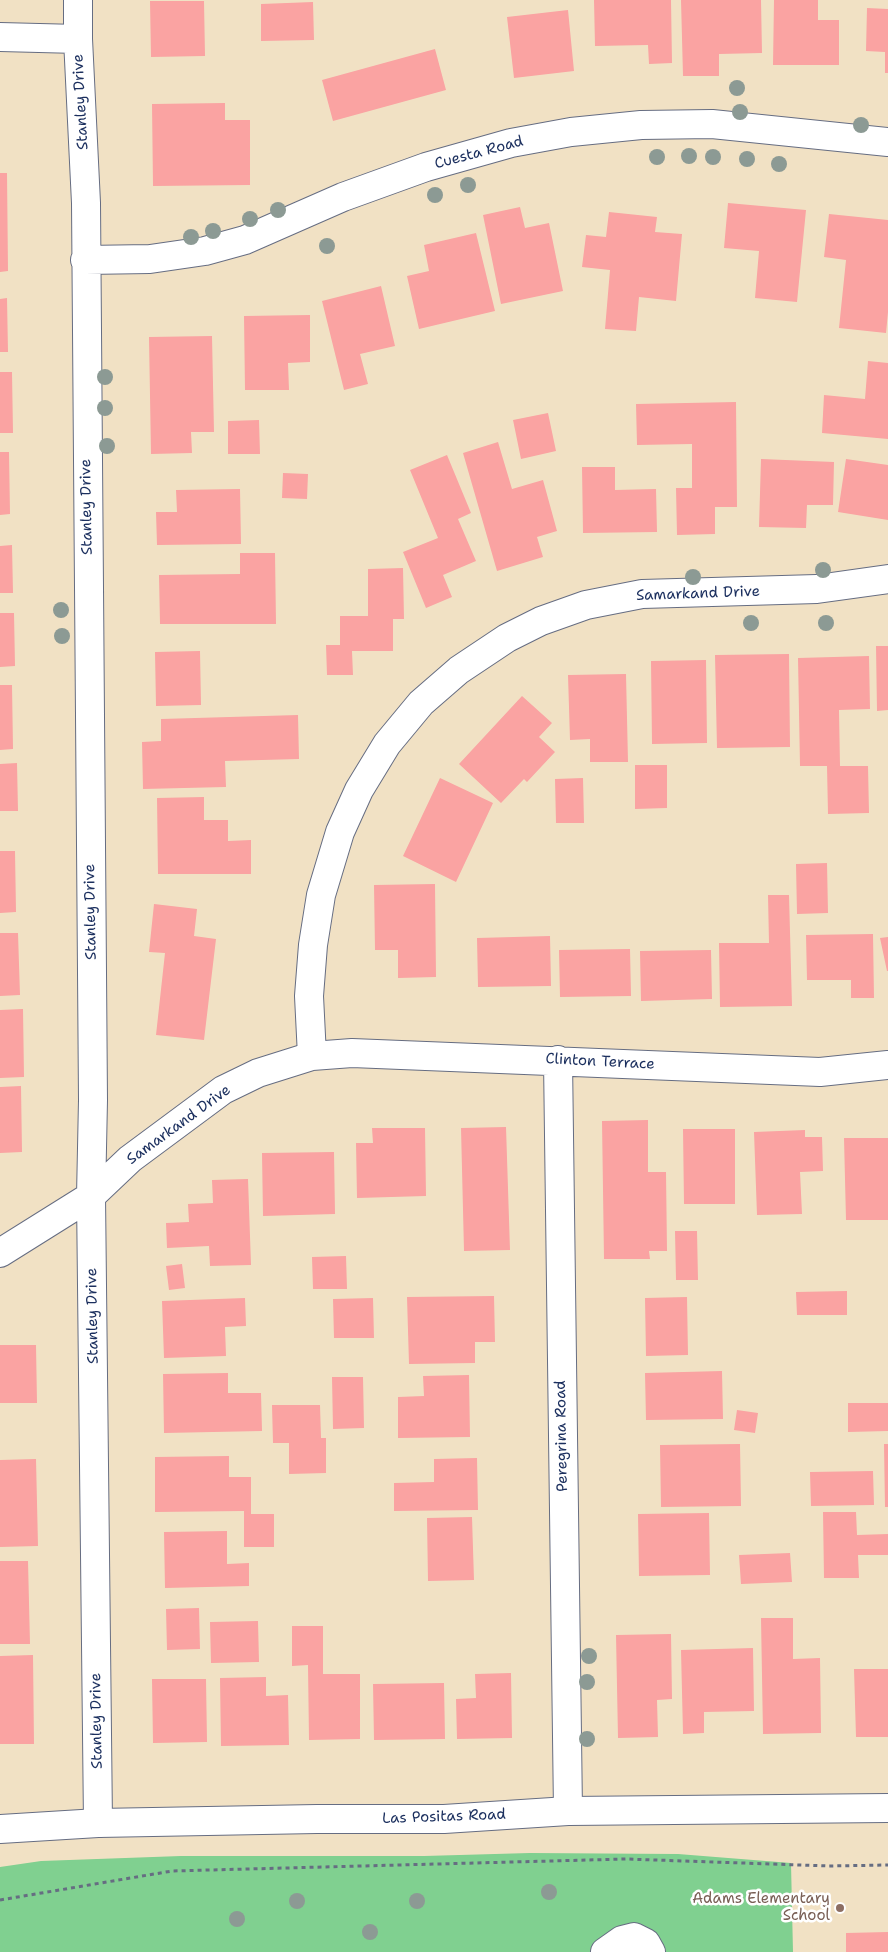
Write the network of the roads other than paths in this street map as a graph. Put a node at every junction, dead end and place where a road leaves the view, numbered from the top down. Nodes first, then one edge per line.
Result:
1 (78, 0) edge
2 (0, 37) edge
3 (78, 39) junction
4 (888, 142) edge
5 (85, 260) junction
6 (888, 579) edge
7 (312, 1056) junction
8 (558, 1060) junction
9 (888, 1065) edge
10 (91, 1196) junction
11 (0, 1253) edge
12 (888, 1808) edge
13 (568, 1811) junction
14 (98, 1823) junction
15 (0, 1829) edge
16 (605, 1952) edge
17 (651, 1952) edge

1 - 3 street, Stanley Drive
2 - 3 street
3 - 5 street, Stanley Drive
4 - 5 street, Cuesta Road
5 - 10 street, Stanley Drive
6 - 7 street, Samarkand Drive
7 - 8 street, Clinton Terrace
7 - 10 street, Samarkand Drive
8 - 9 street, Clinton Terrace
8 - 13 street, Peregrina Road
10 - 11 street, Samarkand Drive
10 - 14 street, Stanley Drive
12 - 13 street, Las Positas Road
13 - 14 street, Las Positas Road
14 - 15 street, Las Positas Road
16 - 17 street

